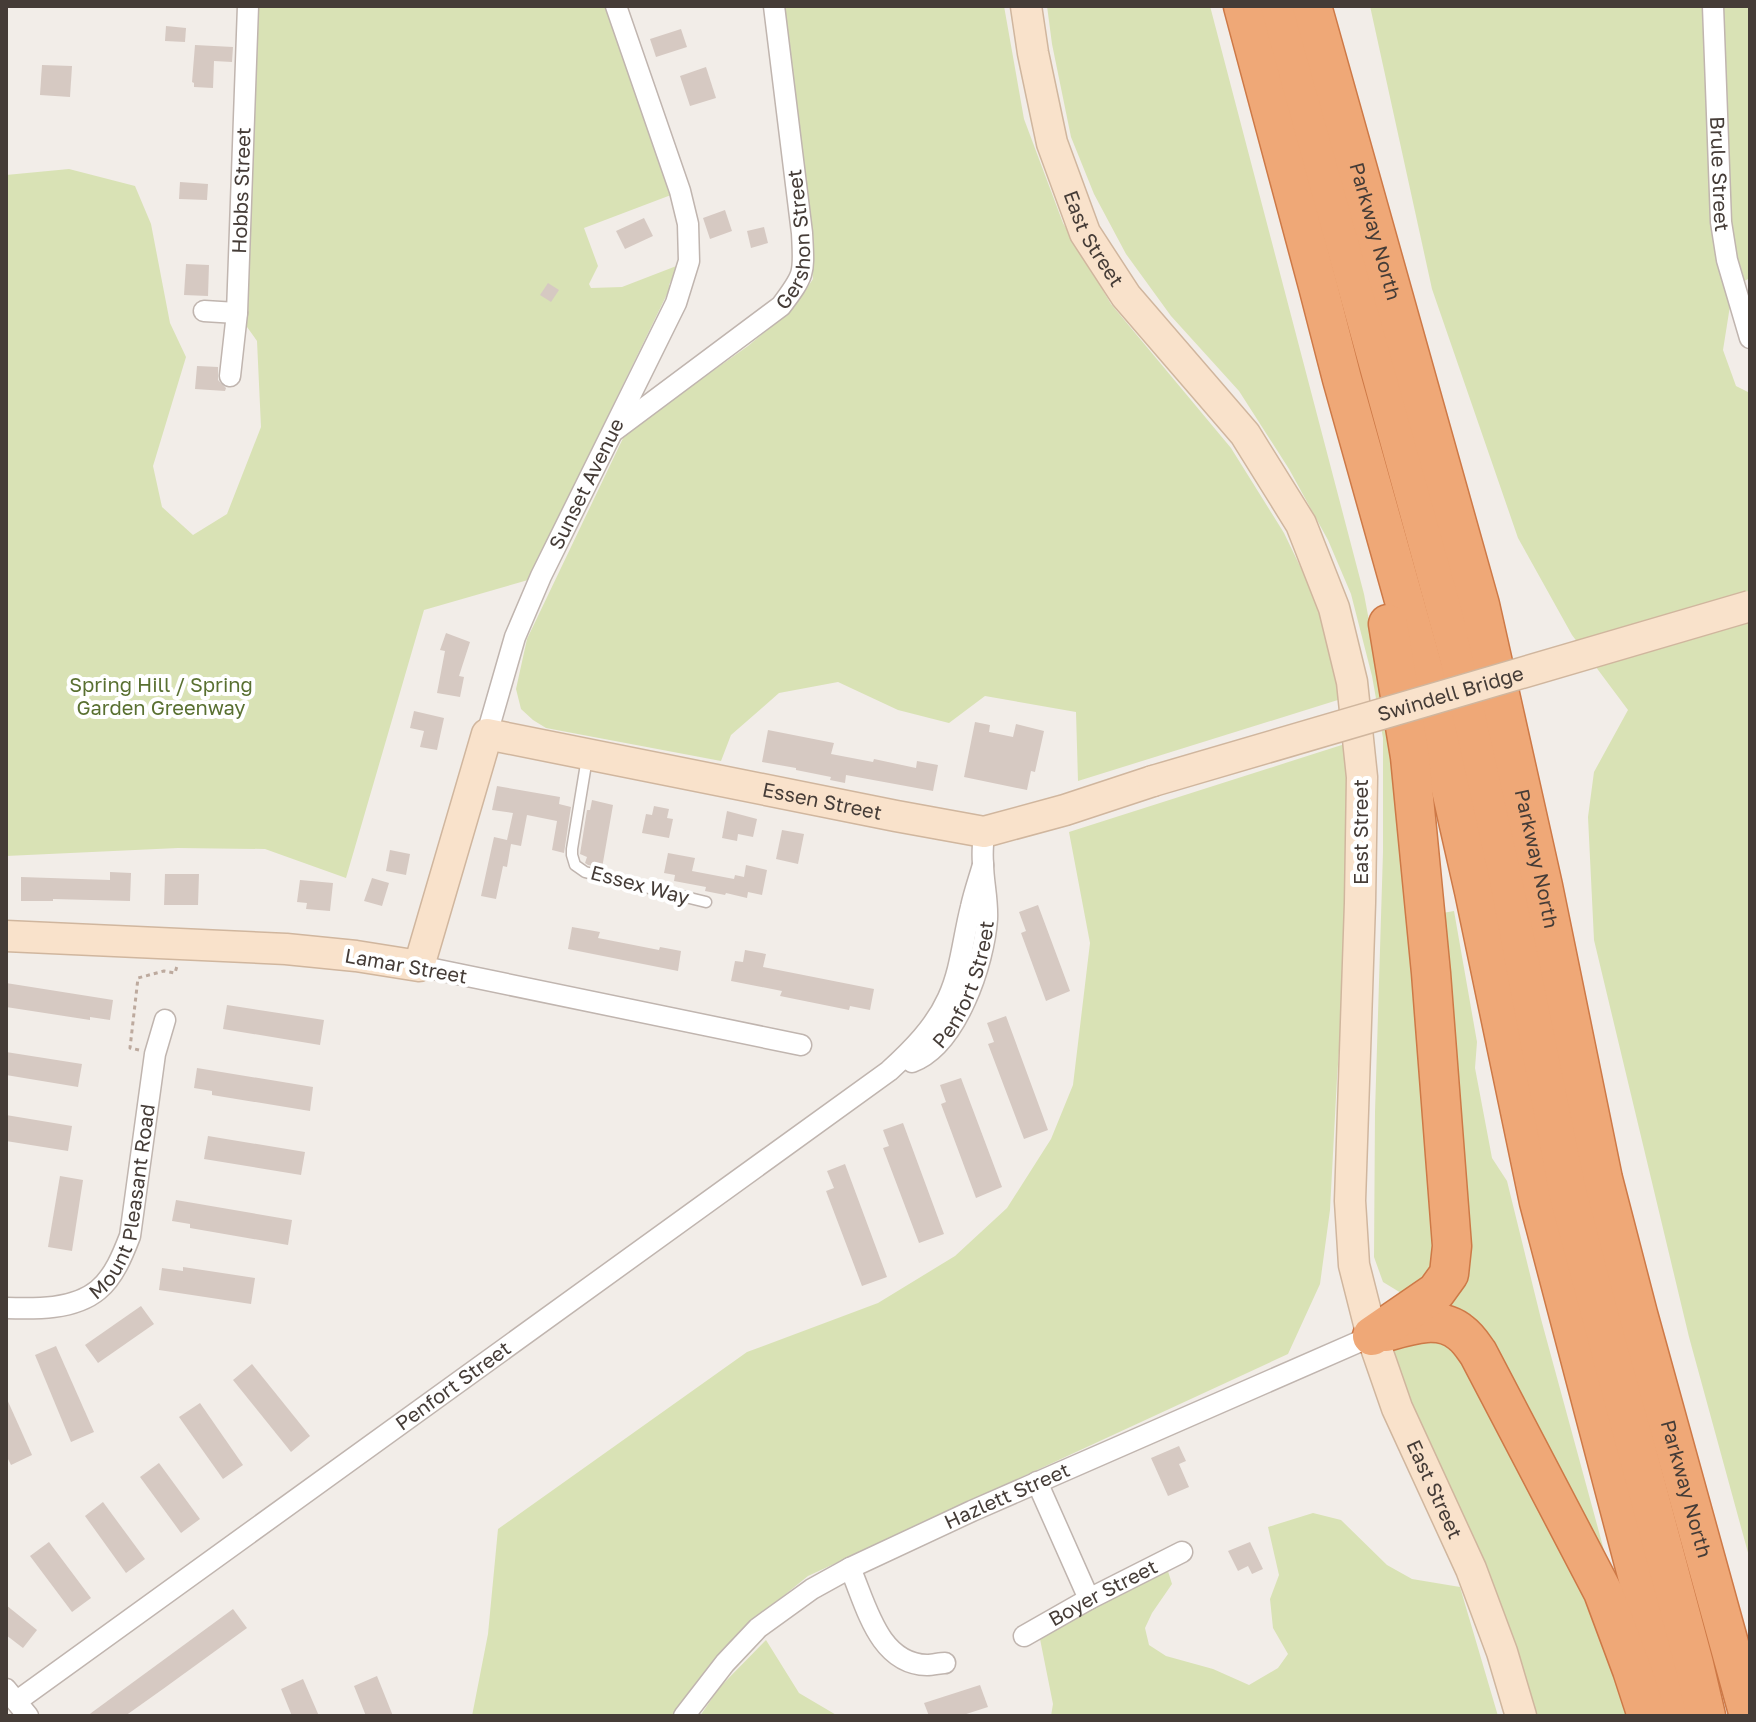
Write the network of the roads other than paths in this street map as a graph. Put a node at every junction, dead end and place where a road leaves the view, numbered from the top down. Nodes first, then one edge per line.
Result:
1 (248, 6) edge
2 (616, 6) edge
3 (774, 6) edge
4 (1026, 6) edge
5 (1243, 6) edge
6 (1280, 6) edge
7 (1312, 6) edge
8 (1713, 6) edge
9 (204, 311) dead end
10 (237, 313) junction
11 (1750, 338) edge
12 (230, 376) dead end
13 (1342, 379) junction
14 (611, 433) junction
15 (1750, 606) edge
16 (487, 734) junction
17 (588, 753) junction
18 (1153, 781) joint
19 (984, 832) junction
20 (706, 902) dead end
21 (6, 936) edge
22 (419, 966) junction
23 (165, 1020) dead end
24 (801, 1045) dead end
25 (6, 1308) edge
26 (1372, 1336) junction
27 (1037, 1482) junction
28 (1182, 1552) dead end
29 (850, 1568) junction
30 (1089, 1599) junction
31 (1024, 1636) dead end
32 (945, 1663) dead end
33 (17, 1702) edge
34 (684, 1716) edge
35 (1521, 1716) edge
36 (1647, 1716) edge
37 (1674, 1716) edge
38 (1706, 1716) edge
39 (1749, 1716) edge

1 - 10 street, Hobbs Street
2 - 14 street, Sunset Avenue
3 - 14 street, Gershon Street
4 - 26 street, East Street
5 - 13 highway
6 - 38 highway
7 - 39 highway, Parkway North
8 - 11 street, Brule Street
9 - 10 street
10 - 12 street, Hobbs Street
13 - 26 highway
13 - 37 highway
14 - 16 street, Sunset Avenue
15 - 18 street, Swindell Bridge, bridge
16 - 17 street, Essen Street
16 - 22 street, Sunset Avenue
17 - 19 street, Essen Street
17 - 20 lane, Essex Way
18 - 19 street, Essen Street
19 - 33 street, Penfort Street
21 - 22 street, Lamar Street
22 - 24 street, Lamar Street
23 - 25 street, Mount Pleasant Road
26 - 27 street, Hazlett Street
26 - 35 street, East Street
26 - 36 highway
27 - 29 street, Hazlett Street
27 - 30 street
28 - 30 street, Boyer Street
29 - 32 street
29 - 34 street, Hazlett Street
30 - 31 street, Boyer Street

